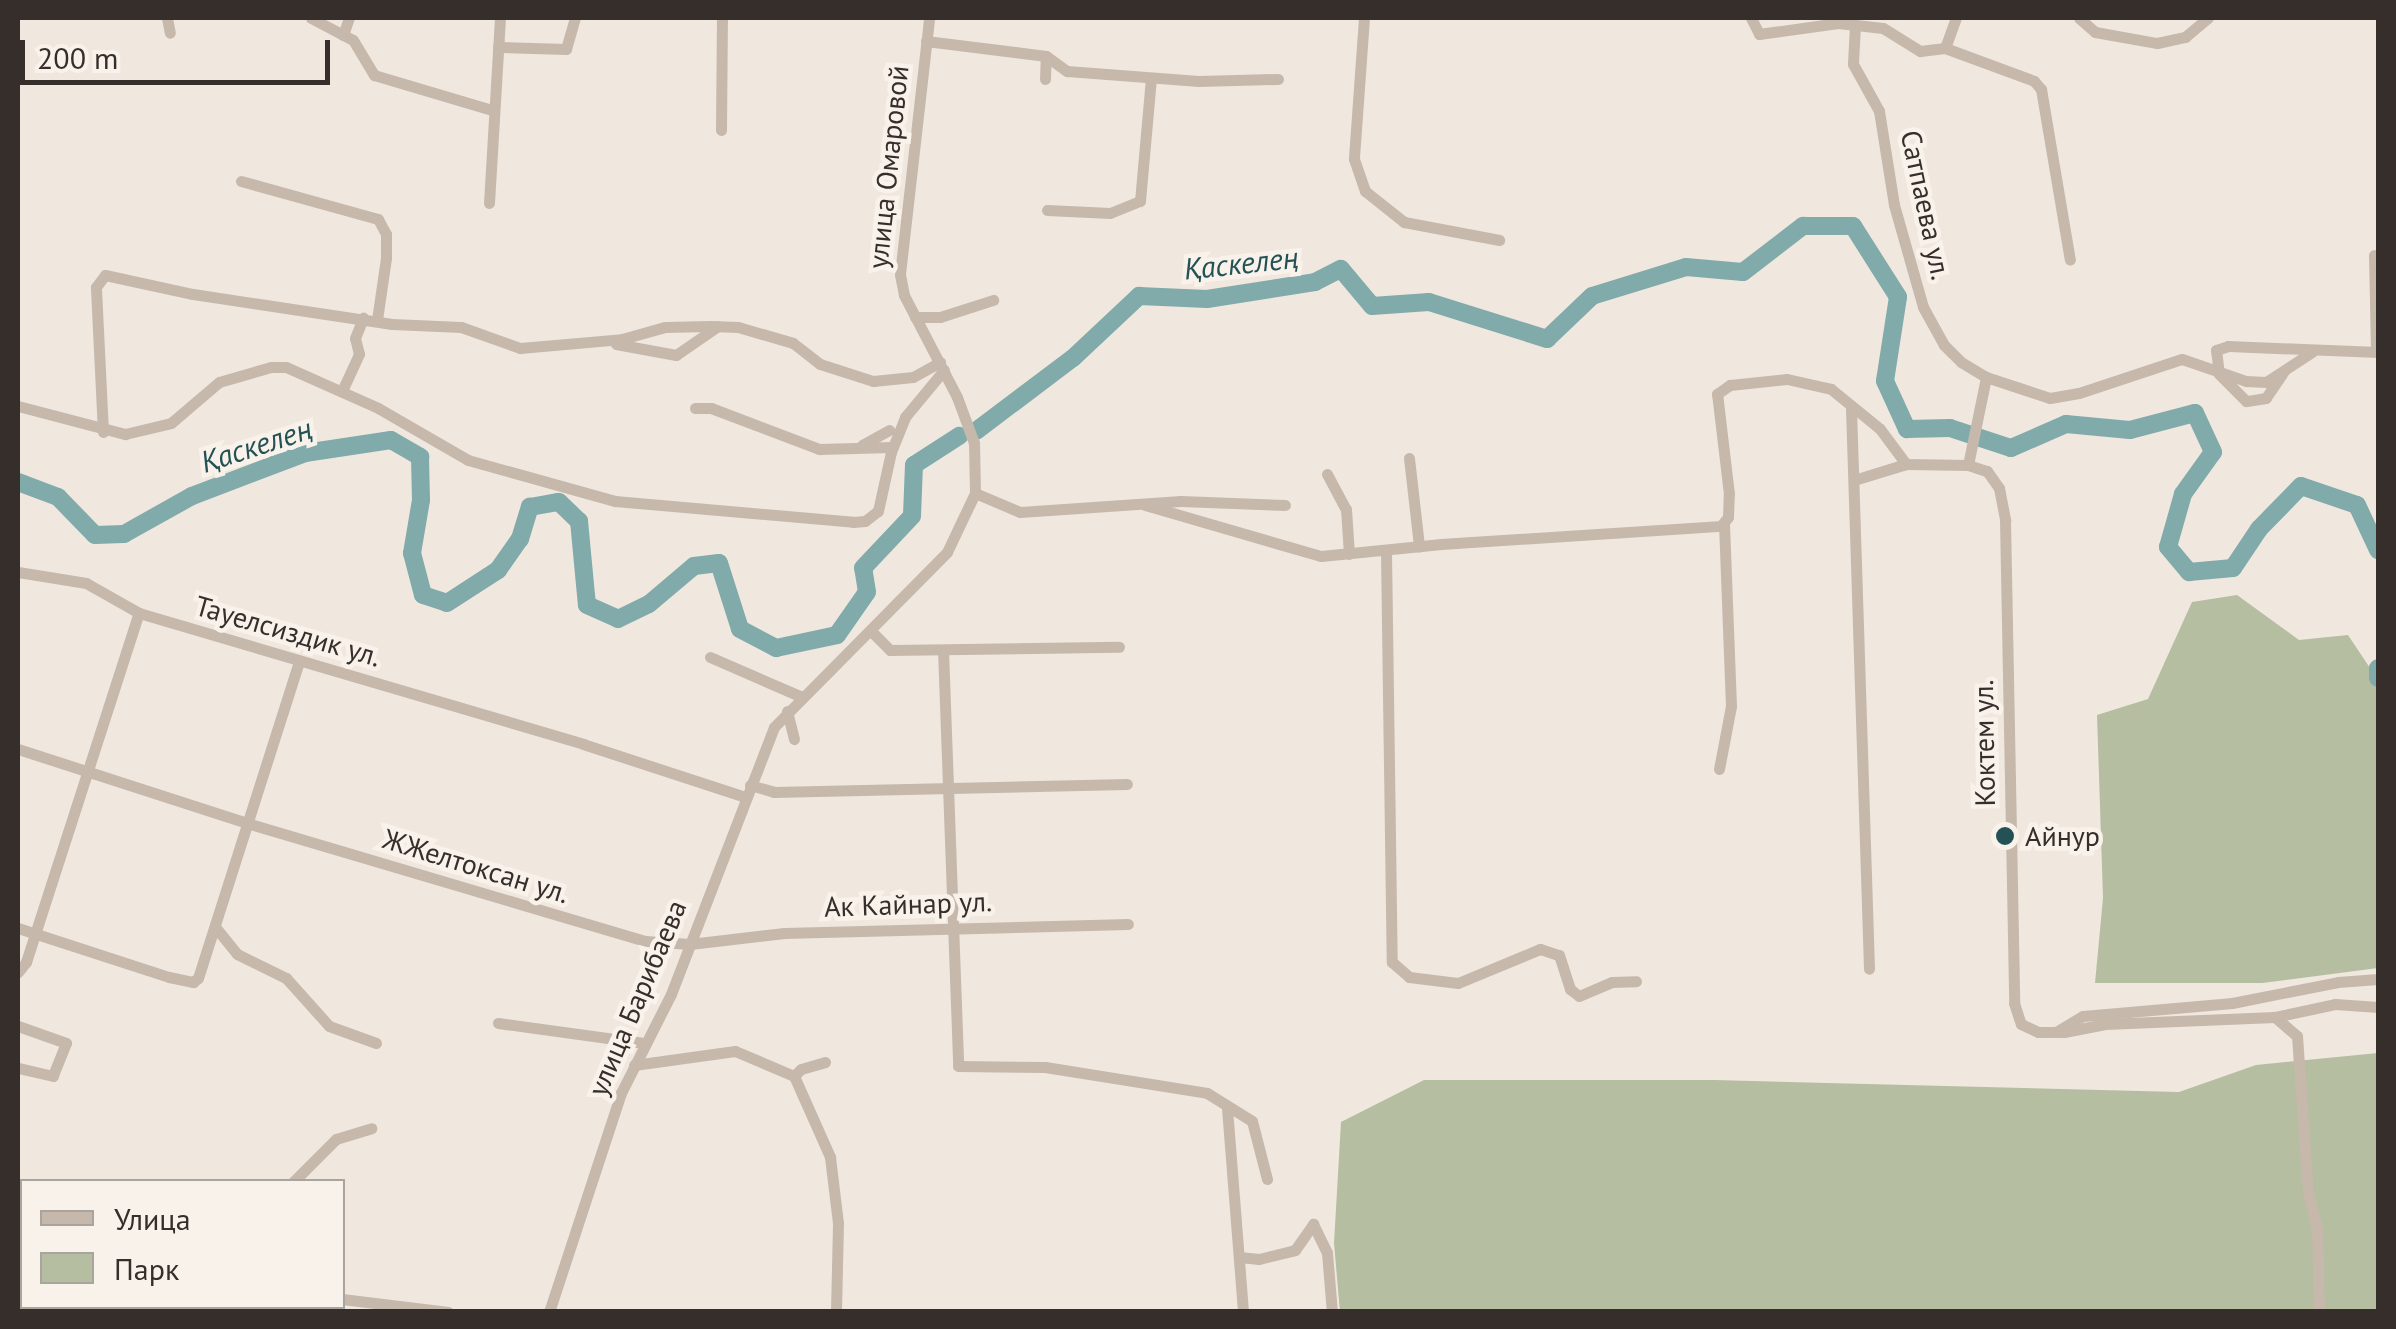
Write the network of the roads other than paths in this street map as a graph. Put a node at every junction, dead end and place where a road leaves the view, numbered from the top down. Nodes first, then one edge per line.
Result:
1 (167, 18) edge
2 (311, 18) edge
3 (350, 18) edge
4 (500, 18) edge
5 (576, 18) edge
6 (722, 18) edge
7 (928, 18) edge
8 (1364, 18) edge
9 (1752, 18) edge
10 (1956, 18) edge
11 (2080, 18) edge
12 (2208, 18) edge
13 (1855, 24) junction
14 (170, 33) dead end
15 (343, 35) junction
16 (926, 41) junction
17 (498, 47) junction
18 (1945, 48) junction
19 (1046, 56) junction
20 (1151, 78) junction
21 (1278, 79) dead end
22 (1045, 80) dead end
23 (492, 110) junction
24 (722, 130) dead end
25 (241, 181) dead end
26 (489, 203) dead end
27 (1047, 210) dead end
28 (1499, 240) dead end
29 (2374, 255) dead end
30 (2070, 260) dead end
31 (993, 300) dead end
32 (915, 317) junction
33 (363, 318) junction
34 (377, 320) junction
35 (718, 326) junction
36 (619, 341) junction
37 (2312, 352) junction
38 (2377, 352) edge
39 (603, 353) dead end
40 (942, 366) junction
41 (2285, 368) junction
42 (2220, 374) junction
43 (1984, 382) junction
44 (342, 390) junction
45 (18, 406) edge
46 (695, 408) dead end
47 (1851, 408) junction
48 (889, 430) dead end
49 (104, 432) junction
50 (858, 446) junction
51 (892, 447) junction
52 (1409, 458) dead end
53 (1906, 464) junction
54 (1968, 465) junction
55 (1327, 474) dead end
56 (1854, 480) junction
57 (975, 493) junction
58 (1284, 504) dead end
59 (1145, 505) junction
60 (1724, 524) junction
61 (1420, 546) junction
62 (1386, 551) junction
63 (1349, 554) junction
64 (18, 572) edge
65 (139, 612) junction
66 (870, 632) junction
67 (1120, 647) dead end
68 (943, 650) junction
69 (710, 658) dead end
70 (300, 662) junction
71 (802, 697) junction
72 (786, 711) junction
73 (794, 739) dead end
74 (18, 749) edge
75 (1720, 769) dead end
76 (88, 771) junction
77 (1127, 784) dead end
78 (948, 790) junction
79 (747, 791) junction
80 (250, 824) junction
81 (1128, 924) dead end
82 (18, 928) edge
83 (216, 928) junction
84 (952, 928) junction
85 (33, 933) junction
86 (690, 944) junction
87 (1869, 969) dead end
88 (18, 972) edge
89 (2378, 980) edge
90 (1636, 981) dead end
91 (2378, 1007) edge
92 (2275, 1018) junction
93 (498, 1023) dead end
94 (18, 1026) edge
95 (2056, 1032) junction
96 (376, 1043) dead end
97 (644, 1043) junction
98 (825, 1062) dead end
99 (634, 1065) junction
100 (18, 1068) edge
101 (794, 1076) junction
102 (1228, 1108) junction
103 (371, 1128) dead end
104 (296, 1179) edge
105 (1267, 1179) dead end
106 (1239, 1257) junction
107 (839, 1265) junction
108 (853, 1266) dead end
109 (345, 1299) edge
110 (448, 1312) edge
111 (549, 1312) edge
112 (836, 1312) edge
113 (1243, 1312) edge
114 (1332, 1312) edge
115 (2320, 1312) edge

1 - 14 street
2 - 15 street
3 - 15 street
4 - 17 street
5 - 17 street
6 - 24 street
7 - 16 street, улица Омаровой
8 - 28 street
9 - 13 street
10 - 18 street
11 - 12 street
13 - 18 street
13 - 43 street, Сатпаева ул.
15 - 23 street
16 - 19 street
16 - 32 street, улица Омаровой
17 - 23 street
18 - 30 street
19 - 20 street
19 - 22 street
20 - 21 street
20 - 27 street
23 - 26 street
25 - 34 street
29 - 38 street
31 - 32 street
32 - 40 street, улица Омаровой
33 - 34 street
33 - 44 street
33 - 49 street
34 - 36 street
35 - 36 street
35 - 36 street
35 - 40 street
36 - 39 street
37 - 38 street
37 - 41 street
37 - 42 street
40 - 51 street
40 - 57 street, улица Омаровой
41 - 42 street
41 - 42 street
42 - 43 street
43 - 54 street
44 - 49 street
44 - 51 street
45 - 49 street
46 - 50 street
47 - 53 street
47 - 56 street
47 - 60 street
48 - 50 street
50 - 51 street
52 - 61 street
53 - 54 street
53 - 56 street
54 - 95 street, Коктем ул.
55 - 63 street
56 - 87 street
57 - 59 street
57 - 66 street, улица Омаровой
58 - 59 street
59 - 63 street
60 - 61 street
60 - 75 street
61 - 62 street
62 - 63 street
62 - 90 street
64 - 65 street, Тауелсиздик ул.
65 - 70 street, Тауелсиздик ул.
65 - 76 street
66 - 68 street
66 - 71 street, улица Омаровой
67 - 68 street
68 - 78 street
69 - 71 street
70 - 79 street, Тауелсиздик ул.
70 - 80 street
71 - 72 street, улица Омаровой
72 - 73 street
72 - 79 street, улица Барибаева
74 - 76 street, ЖЖелтоксан ул.
76 - 80 street, ЖЖелтоксан ул.
76 - 85 street
77 - 78 street, Тауелсиздик ул.
78 - 79 street, Тауелсиздик ул.
78 - 84 street
79 - 86 street, улица Барибаева
80 - 83 street
80 - 86 street, ЖЖелтоксан ул.
81 - 84 street, Ак Кайнар ул.
82 - 85 street
83 - 85 street
83 - 96 street
84 - 86 street, Ак Кайнар ул.
84 - 102 street
85 - 88 street
86 - 97 street, улица Барибаева
89 - 95 street
91 - 92 street
92 - 95 street
92 - 115 street
93 - 97 street
94 - 100 street
97 - 99 street, улица Барибаева
98 - 101 street
99 - 101 street
99 - 111 street, улица Барибаева
101 - 107 street
102 - 105 street
102 - 106 street
103 - 104 street
106 - 113 street
106 - 114 street
107 - 108 street
107 - 112 street
109 - 110 street

